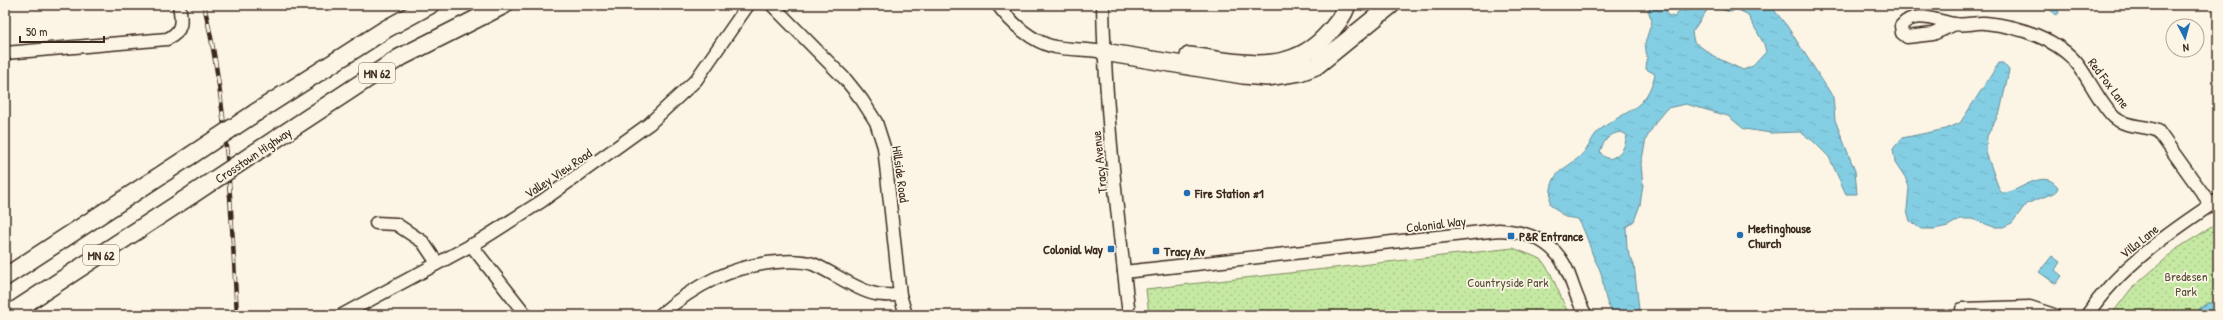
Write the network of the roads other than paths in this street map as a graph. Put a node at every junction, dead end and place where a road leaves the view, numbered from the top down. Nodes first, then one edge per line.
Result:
1 (179, 5) edge
2 (430, 5) edge
3 (504, 5) edge
4 (748, 5) edge
5 (772, 5) edge
6 (998, 5) edge
7 (1103, 5) edge
8 (1347, 5) edge
9 (1391, 5) edge
10 (1955, 24) dead end
11 (1104, 52) junction
12 (5, 53) edge
13 (2214, 202) edge
14 (376, 223) dead end
15 (471, 245) junction
16 (437, 264) junction
17 (1124, 272) junction
18 (5, 277) edge
19 (900, 295) junction
20 (1962, 309) dead end
21 (8, 315) edge
22 (342, 315) edge
23 (526, 315) edge
24 (660, 315) edge
25 (906, 315) edge
26 (1130, 315) edge
27 (1586, 315) edge
28 (2054, 315) edge
29 (2087, 315) edge

1 - 12 street
2 - 18 highway, MN 62, bridge
3 - 21 highway, Crosstown Highway / MN 62, bridge
4 - 15 street, Valley View Road
5 - 19 street, Hillside Road
6 - 11 street
7 - 11 street, Tracy Avenue
8 - 11 highway
9 - 11 highway
10 - 13 street, Red Fox Lane
11 - 17 street, Tracy Avenue
13 - 29 street, Villa Lane
14 - 16 street
15 - 16 street, Valley View Road
15 - 23 street
16 - 22 street, Valley View Road
17 - 26 street, Tracy Avenue
17 - 27 street, Colonial Way
19 - 24 street
19 - 25 street, Hillside Road
20 - 28 street

